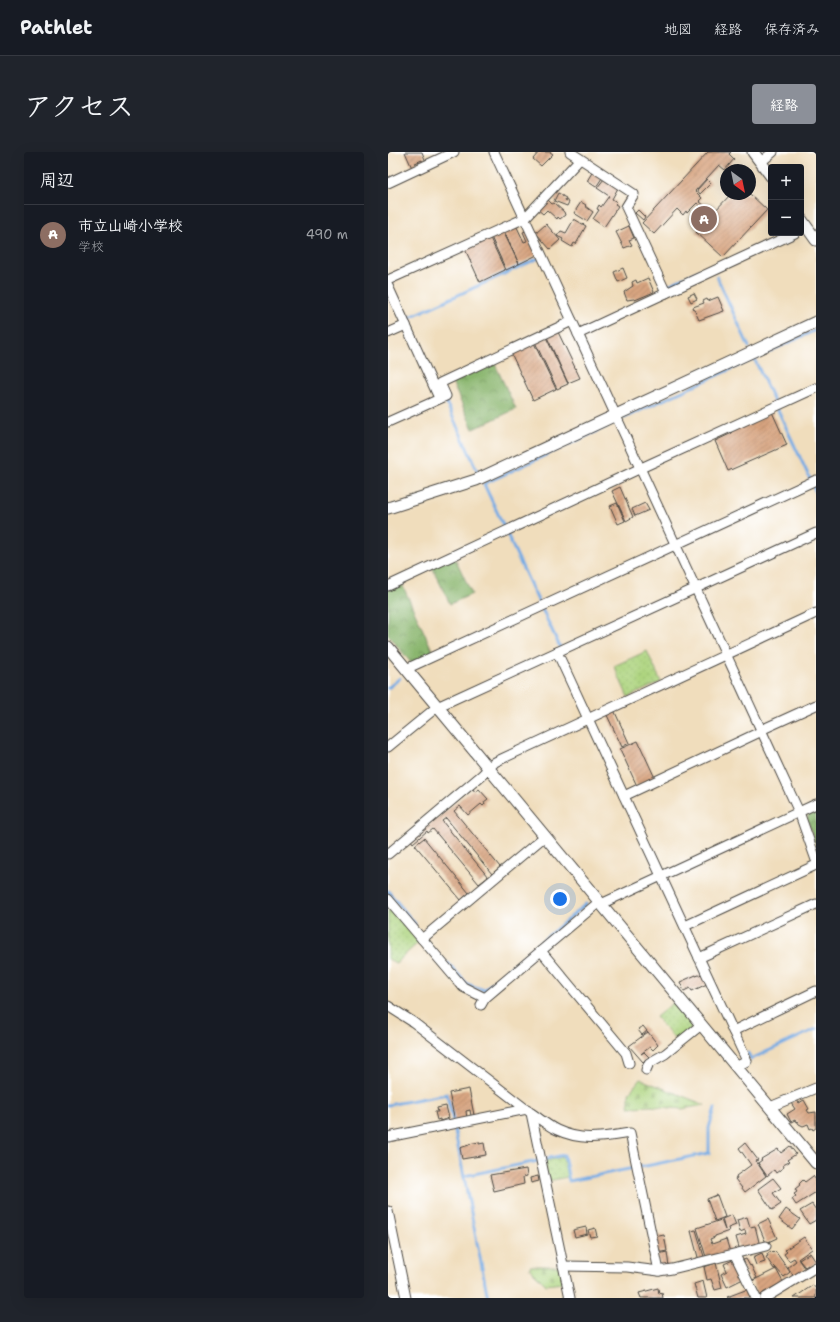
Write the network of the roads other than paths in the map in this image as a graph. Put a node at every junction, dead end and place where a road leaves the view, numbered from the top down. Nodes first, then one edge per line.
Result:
1 (454, 152) edge
2 (494, 152) edge
3 (570, 152) edge
4 (753, 152) edge
5 (773, 152) edge
6 (580, 159) junction
7 (761, 162) junction
8 (768, 172) edge
9 (388, 183) edge
10 (525, 218) junction
11 (804, 227) edge
12 (789, 236) edge
13 (816, 240) edge
14 (388, 280) edge
15 (388, 286) edge
16 (666, 293) junction
17 (572, 321) junction
18 (816, 322) edge
19 (406, 325) junction
20 (388, 333) edge
21 (578, 334) junction
22 (816, 388) edge
23 (440, 398) junction
24 (616, 414) junction
25 (388, 422) edge
26 (640, 468) junction
27 (816, 480) edge
28 (388, 508) edge
29 (816, 533) edge
30 (676, 545) junction
31 (388, 586) edge
32 (696, 588) junction
33 (816, 613) edge
34 (388, 647) edge
35 (557, 652) junction
36 (726, 654) junction
37 (406, 669) junction
38 (816, 705) edge
39 (437, 707) junction
40 (588, 719) junction
41 (762, 731) junction
42 (388, 747) edge
43 (488, 768) junction
44 (624, 796) junction
45 (816, 804) edge
46 (799, 812) junction
47 (544, 836) junction
48 (388, 854) edge
49 (816, 860) edge
50 (816, 865) edge
51 (661, 876) junction
52 (388, 899) edge
53 (600, 903) junction
54 (816, 904) edge
55 (684, 926) junction
56 (422, 938) junction
57 (541, 951) junction
58 (699, 958) junction
59 (816, 991) edge
60 (388, 1006) edge
61 (701, 1025) junction
62 (733, 1031) junction
63 (629, 1063) dead end
64 (736, 1067) junction
65 (646, 1070) dead end
66 (816, 1088) edge
67 (770, 1107) junction
68 (529, 1111) junction
69 (388, 1137) edge
70 (816, 1163) edge
71 (388, 1211) edge
72 (766, 1246) dead end
73 (735, 1255) junction
74 (563, 1266) junction
75 (816, 1267) edge
76 (659, 1271) junction
77 (779, 1295) edge
78 (406, 1298) edge
79 (570, 1298) edge
80 (756, 1298) edge
81 (765, 1298) edge

1 - 9 street
2 - 10 street
3 - 6 street
4 - 7 street
5 - 7 street
6 - 10 street
6 - 16 street
7 - 8 street
10 - 14 street
10 - 17 street
11 - 13 street
12 - 16 street
15 - 19 street
16 - 21 street
17 - 21 street
17 - 23 street
18 - 24 street
19 - 20 street
19 - 23 street
21 - 24 street
22 - 26 street
23 - 25 street
24 - 26 street
24 - 28 street
26 - 30 street
26 - 31 street
27 - 30 street
29 - 32 street
30 - 32 street
30 - 37 street
32 - 35 street
32 - 36 street
33 - 36 street
34 - 37 street
35 - 39 street
35 - 40 street
36 - 40 street
36 - 41 street
37 - 39 street
38 - 41 street
39 - 42 street
39 - 43 street
40 - 43 street
40 - 44 street
41 - 44 street
41 - 46 street
43 - 47 street
43 - 48 street
44 - 51 street
45 - 46 street
46 - 49 street
46 - 51 street
47 - 53 street
47 - 56 street
50 - 55 street
51 - 53 street
51 - 55 street
52 - 56 street
53 - 57 street
53 - 61 street
54 - 58 street
55 - 58 street
56 - 57 street
57 - 63 street
58 - 62 street
59 - 62 street
60 - 68 street
61 - 64 street
61 - 65 street
62 - 64 street
64 - 67 street
66 - 67 street
67 - 70 street
68 - 69 street
68 - 74 street
68 - 76 street
71 - 78 street
72 - 73 street
73 - 76 street
73 - 80 street
74 - 76 street
74 - 79 street
75 - 77 street
77 - 81 street

